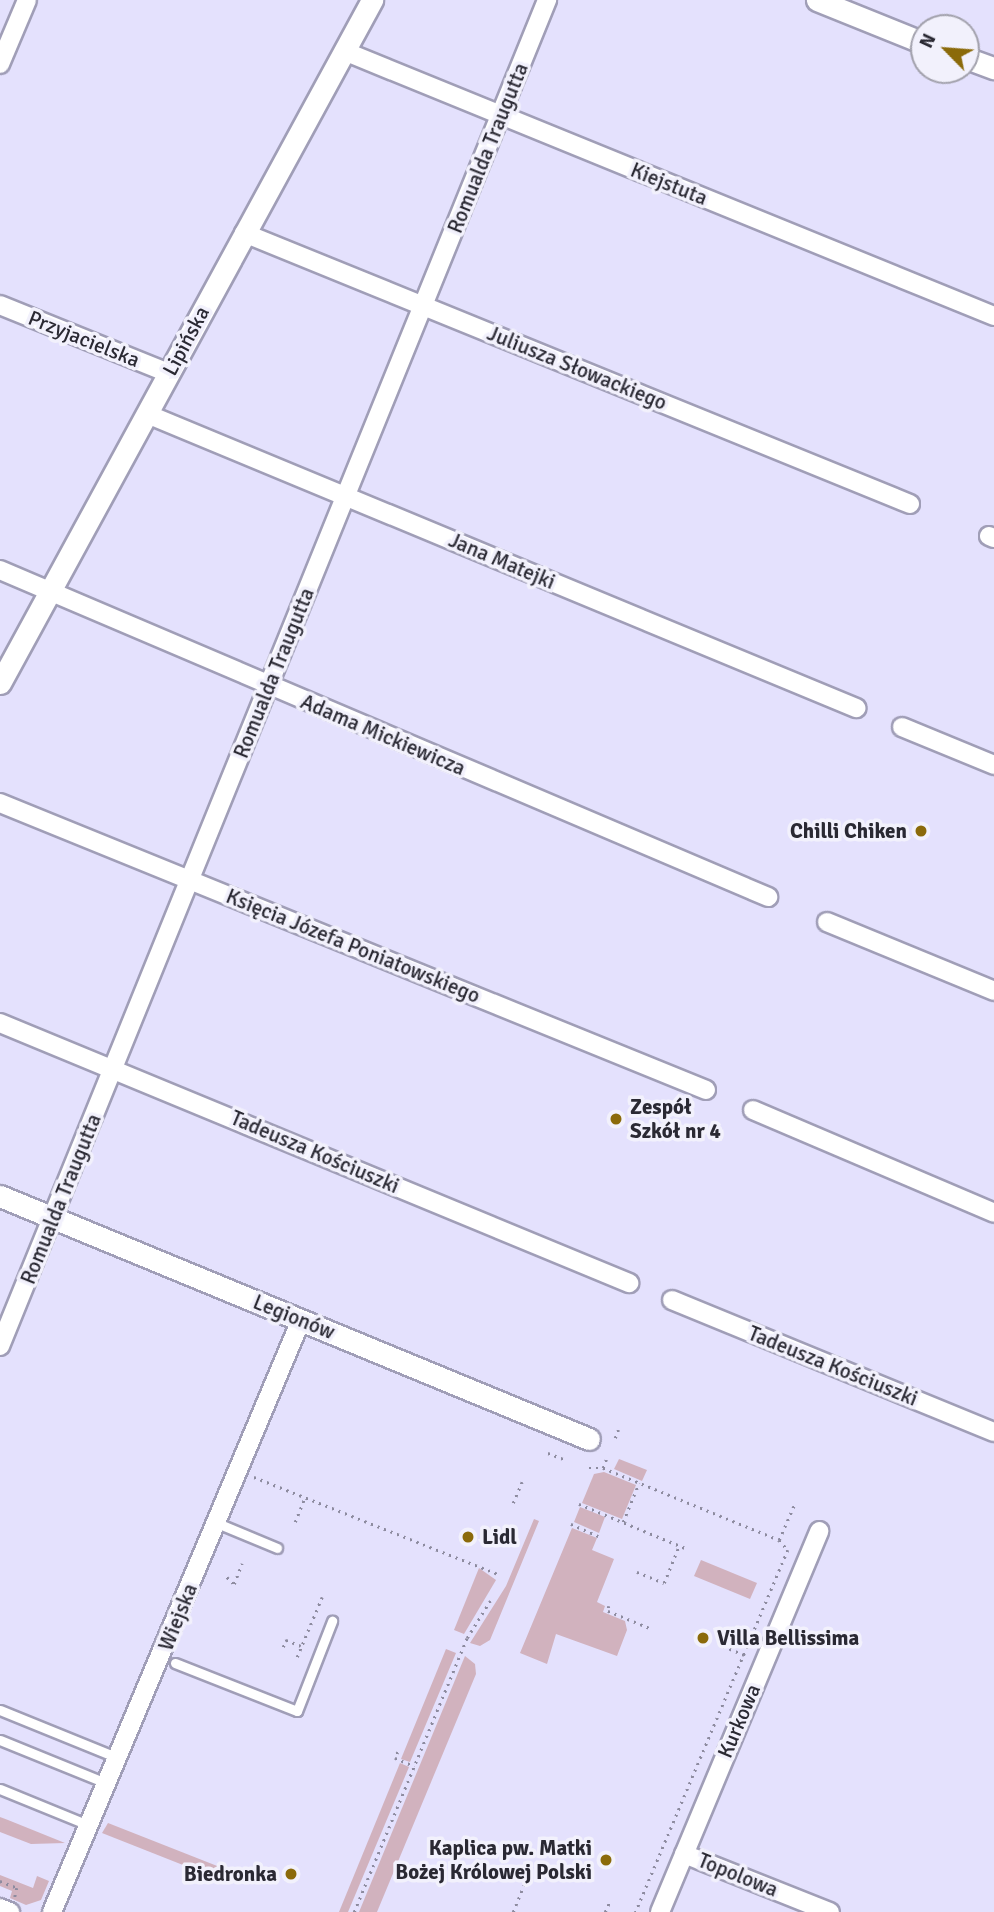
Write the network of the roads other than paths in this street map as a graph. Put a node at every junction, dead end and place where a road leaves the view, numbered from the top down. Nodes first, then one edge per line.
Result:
1 (27, 0) edge
2 (372, 0) edge
3 (547, 0) edge
4 (817, 0) edge
5 (910, 37) edge
6 (344, 51) junction
7 (0, 64) edge
8 (502, 116) junction
9 (244, 233) junction
10 (0, 305) edge
11 (422, 305) junction
12 (994, 316) edge
13 (168, 373) junction
14 (147, 414) junction
15 (344, 495) junction
16 (910, 504) dead end
17 (0, 570) edge
18 (49, 592) junction
19 (0, 683) edge
20 (270, 688) junction
21 (856, 708) dead end
22 (902, 727) dead end
23 (994, 765) edge
24 (0, 803) edge
25 (191, 879) junction
26 (768, 897) dead end
27 (827, 922) dead end
28 (994, 991) edge
29 (0, 1023) edge
30 (114, 1069) junction
31 (706, 1090) dead end
32 (753, 1110) dead end
33 (0, 1196) edge
34 (994, 1213) edge
35 (54, 1219) junction
36 (629, 1283) dead end
37 (672, 1300) dead end
38 (301, 1320) junction
39 (0, 1346) edge
40 (994, 1432) edge
41 (589, 1439) dead end
42 (217, 1523) junction
43 (819, 1531) dead end
44 (277, 1548) dead end
45 (332, 1621) dead end
46 (175, 1663) dead end
47 (0, 1710) edge
48 (0, 1740) edge
49 (116, 1757) junction
50 (106, 1783) junction
51 (0, 1789) edge
52 (88, 1825) junction
53 (684, 1854) junction
54 (52, 1912) edge
55 (660, 1912) edge
56 (830, 1912) edge

1 - 7 street
2 - 6 street, Lipińska
3 - 8 street, Romualda Traugutta
4 - 5 street
6 - 8 street, Kiejstuta
6 - 9 street, Lipińska
8 - 11 street, Romualda Traugutta
8 - 12 street, Kiejstuta
9 - 11 street, Juliusza Słowackiego
9 - 13 street, Lipińska
10 - 13 street, Przyjacielska
11 - 15 street, Romualda Traugutta
11 - 16 street, Juliusza Słowackiego
13 - 14 street, Lipińska
14 - 15 street, Jana Matejki
14 - 18 street, Lipińska
15 - 20 street, Romualda Traugutta
15 - 21 street, Jana Matejki
17 - 18 street, Adama Mickiewicza
18 - 19 street, Lipińska
18 - 20 street, Adama Mickiewicza
20 - 25 street, Romualda Traugutta
20 - 26 street, Adama Mickiewicza
22 - 23 street
24 - 25 street, Księcia Józefa Poniatowskiego
25 - 30 street, Romualda Traugutta
25 - 31 street, Księcia Józefa Poniatowskiego
27 - 28 street
29 - 30 street, Tadeusza Kościuszki
30 - 35 street, Romualda Traugutta
30 - 36 street, Tadeusza Kościuszki
32 - 34 street
33 - 35 street, Legionów
35 - 38 street, Legionów
35 - 39 street, Romualda Traugutta
37 - 40 street, Tadeusza Kościuszki
38 - 41 street, Legionów
38 - 42 street, Wiejska
42 - 44 lane
42 - 49 street, Wiejska
43 - 53 street, Kurkowa
45 - 46 lane
47 - 49 lane
48 - 50 lane
49 - 50 street, Wiejska
50 - 52 street, Wiejska
51 - 52 lane
52 - 54 street, Wiejska
53 - 55 street, Kurkowa
53 - 56 street, Topolowa

